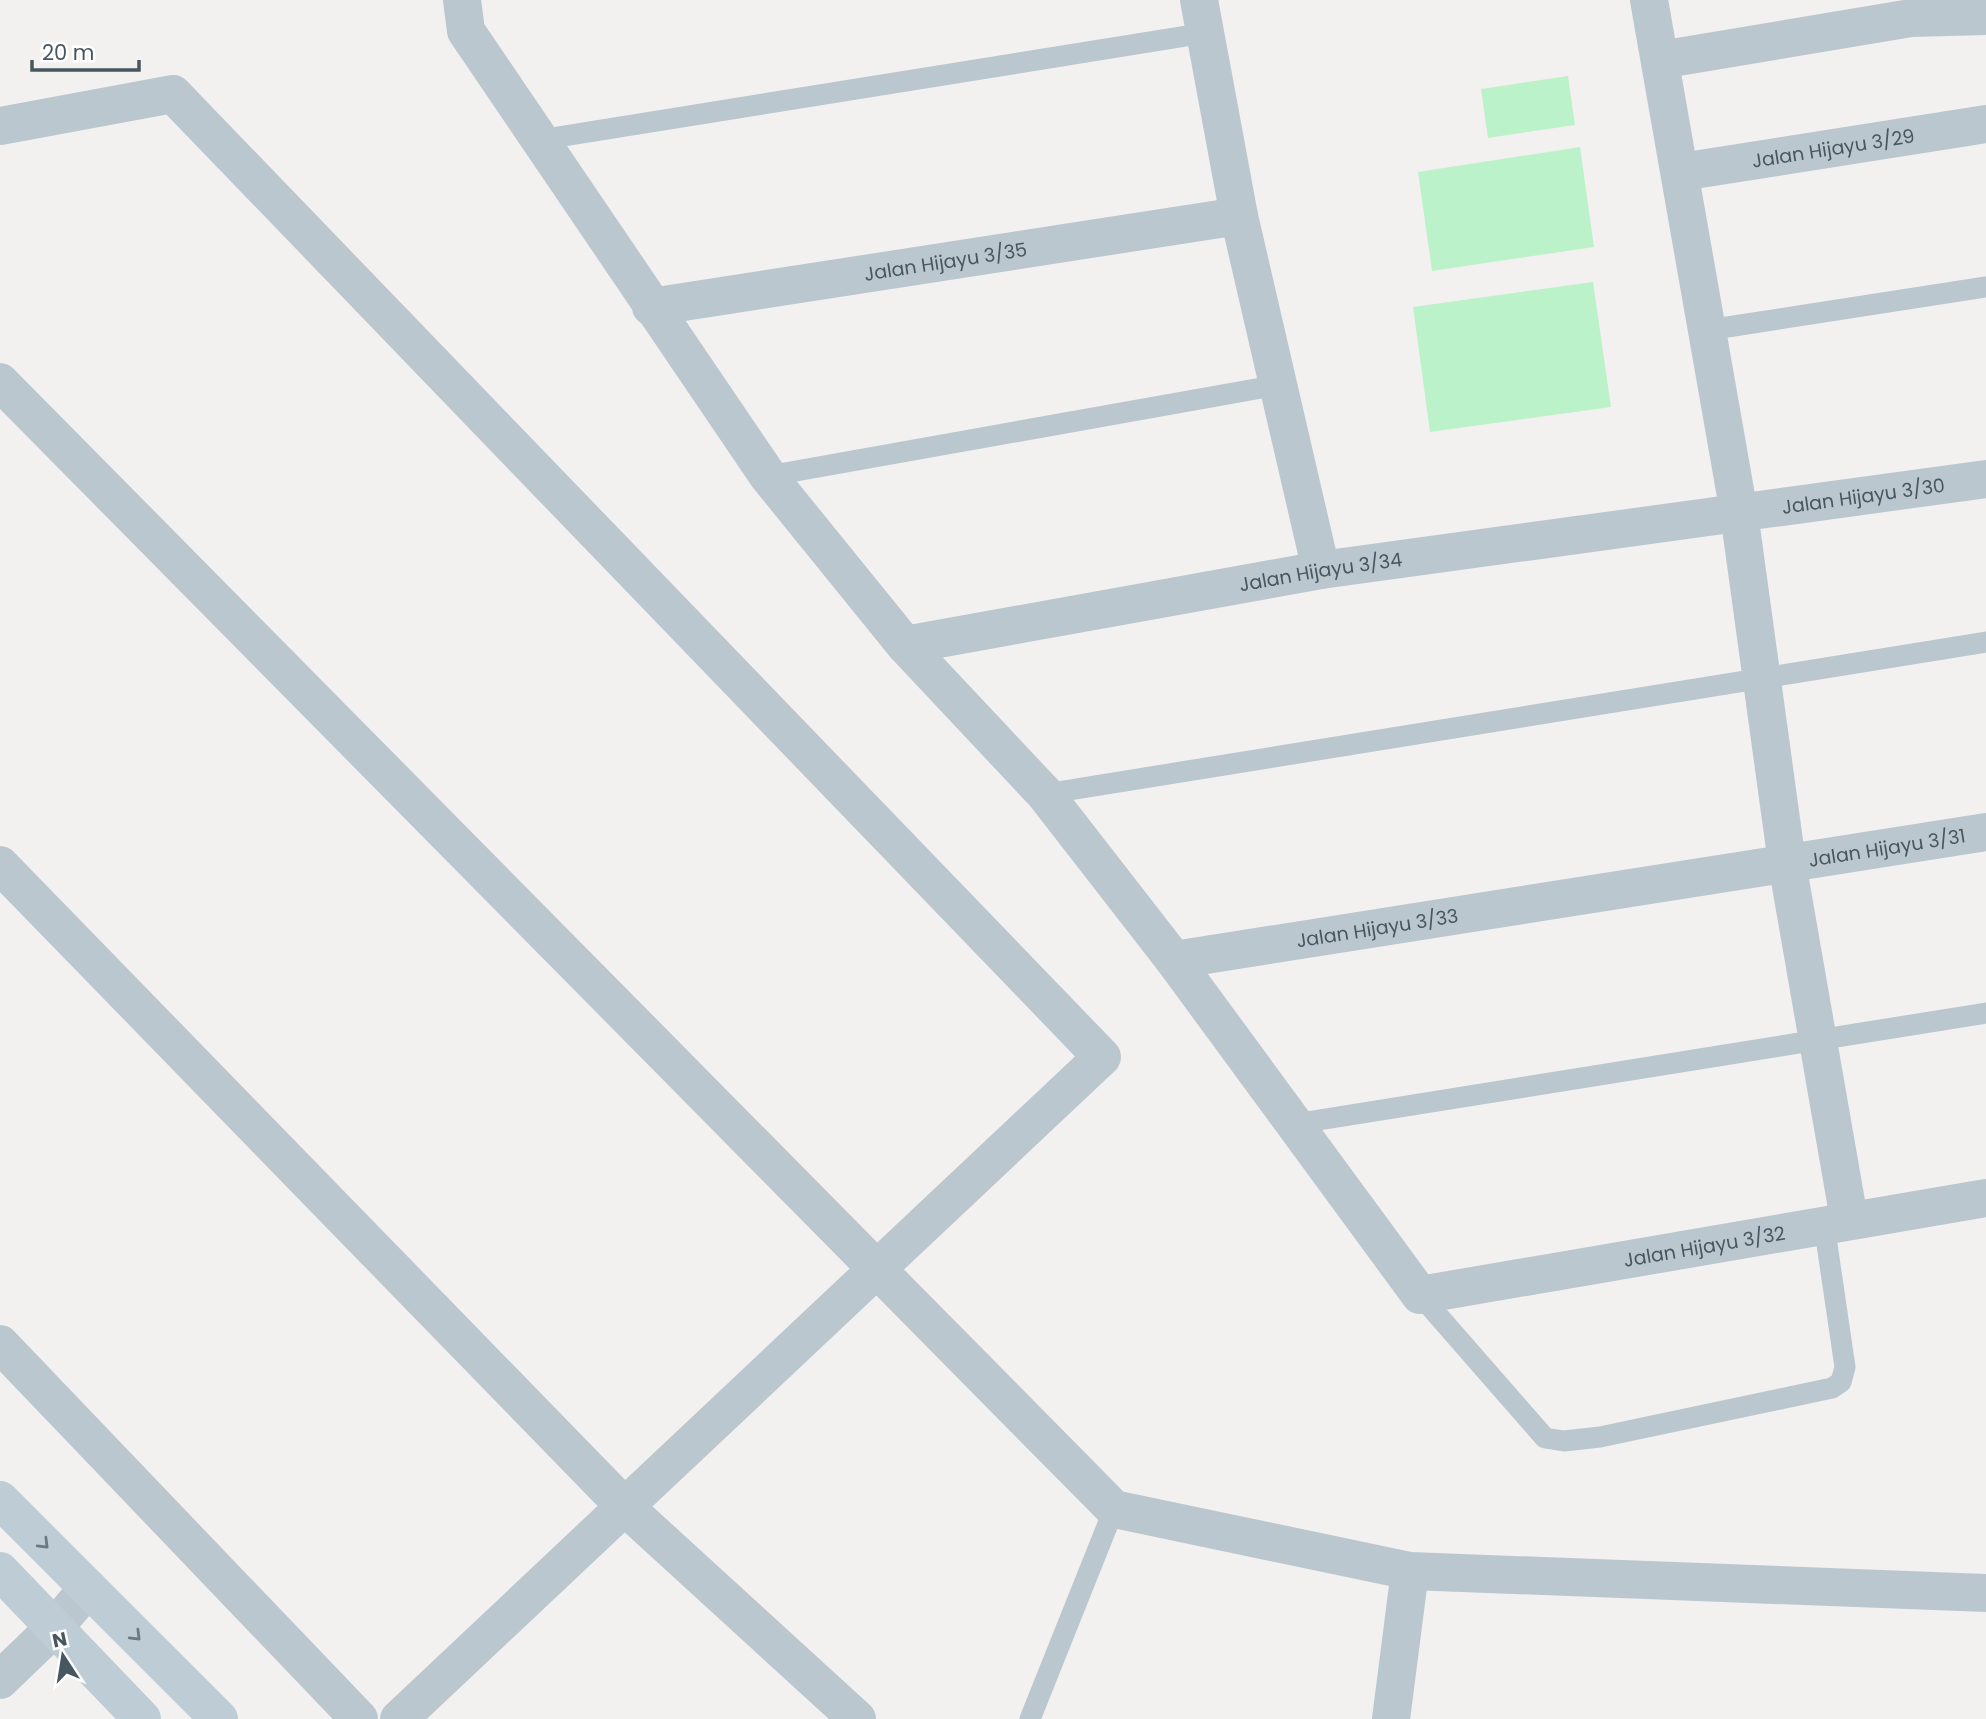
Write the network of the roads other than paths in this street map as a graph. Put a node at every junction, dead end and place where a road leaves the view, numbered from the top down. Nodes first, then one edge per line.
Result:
1 (462, 0) edge
2 (1649, 0) edge
3 (1958, 0) edge
4 (1986, 16) edge
5 (1202, 17) edge
6 (1911, 18) junction
7 (1660, 60) junction
8 (1986, 124) edge
9 (0, 126) edge
10 (539, 140) junction
11 (1681, 172) junction
12 (1239, 216) junction
13 (1986, 288) edge
14 (651, 307) junction
15 (1708, 330) junction
16 (0, 382) edge
17 (1278, 385) junction
18 (768, 476) junction
19 (1986, 479) edge
20 (1740, 513) junction
21 (1321, 570) junction
22 (1986, 642) edge
23 (905, 645) junction
24 (1762, 676) junction
25 (1045, 794) junction
26 (1986, 832) edge
27 (1787, 863) junction
28 (0, 865) edge
29 (1174, 960) junction
30 (1986, 1013) edge
31 (1818, 1039) junction
32 (1294, 1124) junction
33 (1986, 1198) edge
34 (1837, 1222) junction
35 (878, 1270) junction
36 (1420, 1295) junction
37 (0, 1344) edge
38 (0, 1500) edge
39 (625, 1507) junction
40 (1114, 1509) junction
41 (0, 1571) edge
42 (1410, 1571) junction
43 (88, 1588) junction
44 (1986, 1593) edge
45 (54, 1628) junction
46 (0, 1680) edge
47 (142, 1719) edge
48 (219, 1719) edge
49 (359, 1719) edge
50 (400, 1719) edge
51 (857, 1719) edge
52 (1030, 1719) edge
53 (1391, 1719) edge

1 - 10 street
2 - 7 street
3 - 6 street
4 - 6 street
5 - 10 lane
5 - 12 street
6 - 7 street
7 - 11 street
8 - 11 street, Jalan Hijayu 3/29
9 - 35 street
10 - 14 street
11 - 15 street
12 - 14 street, Jalan Hijayu 3/35
12 - 17 street
13 - 15 lane
14 - 18 street
15 - 20 street
16 - 35 street
17 - 18 lane
17 - 21 street
18 - 23 street
19 - 20 street, Jalan Hijayu 3/30
20 - 21 street, Jalan Hijayu 3/34
20 - 24 street
21 - 23 street, Jalan Hijayu 3/34
22 - 24 lane
23 - 25 street
24 - 25 lane
24 - 27 street
25 - 29 street
26 - 27 street, Jalan Hijayu 3/31
27 - 29 street, Jalan Hijayu 3/33
27 - 31 street
28 - 39 street
29 - 32 street
30 - 31 lane
31 - 32 lane
31 - 34 street
32 - 36 street
33 - 34 street, Jalan Hijayu 3/32
34 - 36 street, Jalan Hijayu 3/32
34 - 36 lane
35 - 39 street
35 - 40 street
37 - 49 street
38 -> 43 street
39 - 50 street
39 - 51 street
40 - 42 street
40 - 52 lane
41 - 45 street
42 - 44 street
42 - 53 street
43 - 45 street
43 -> 48 street
45 - 46 street
45 - 47 street

